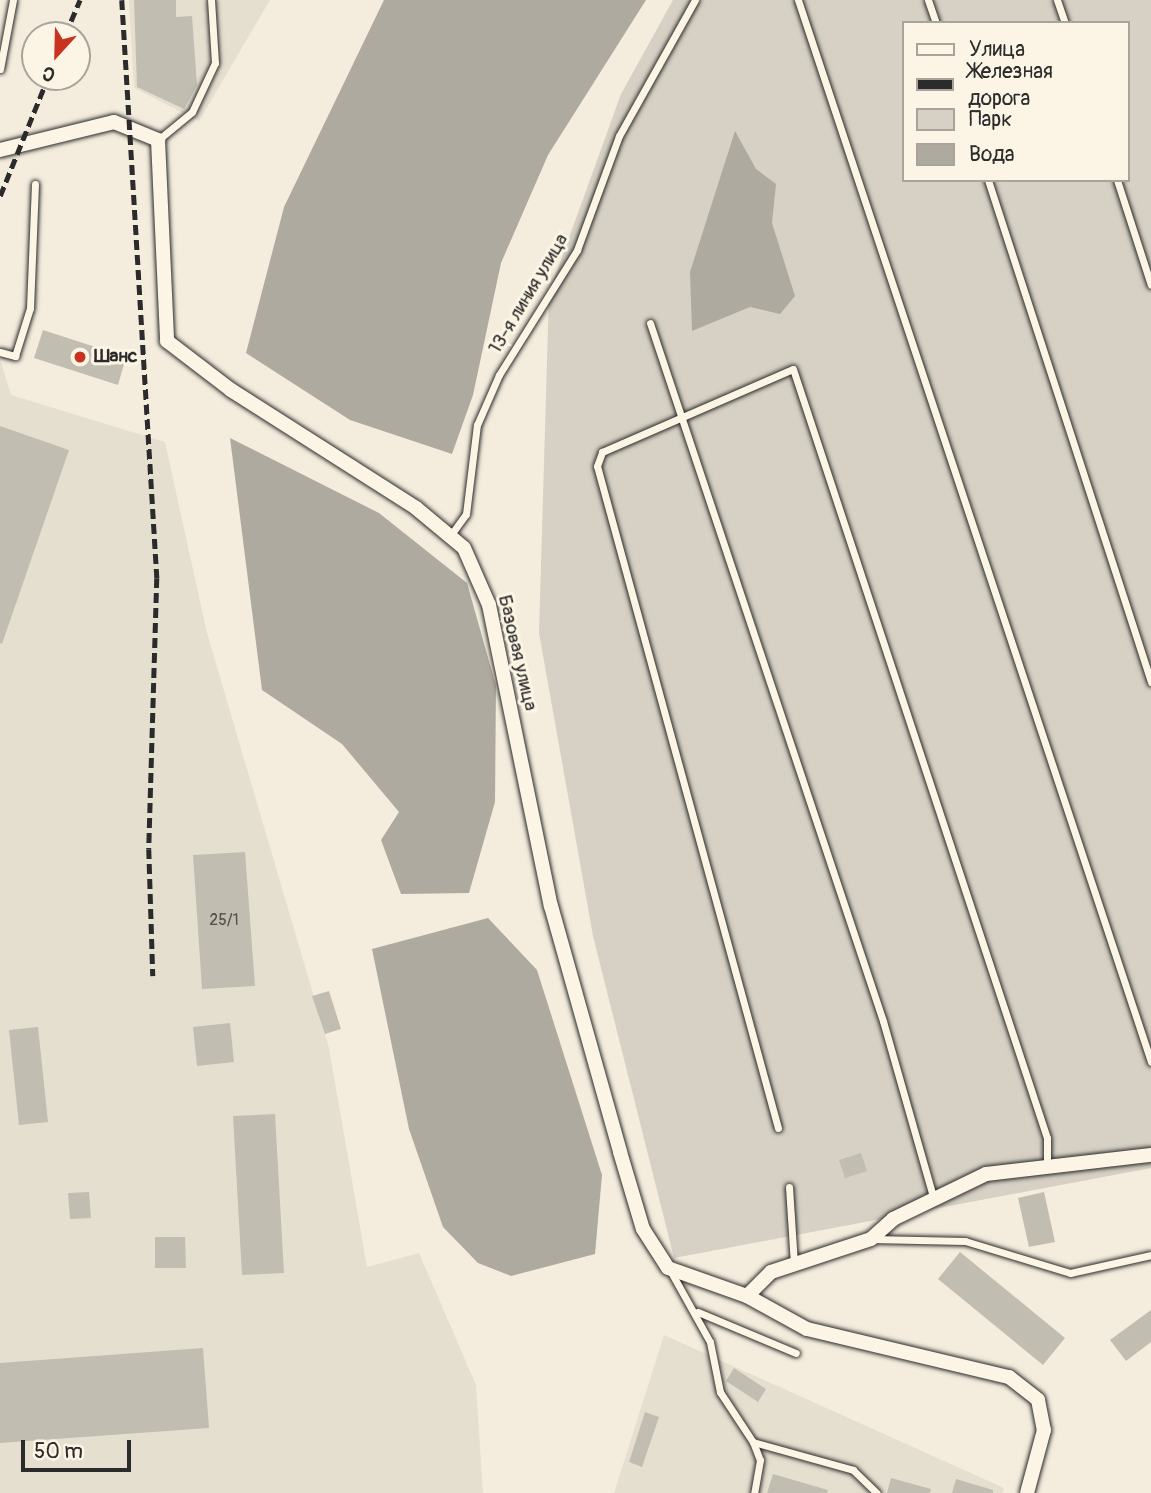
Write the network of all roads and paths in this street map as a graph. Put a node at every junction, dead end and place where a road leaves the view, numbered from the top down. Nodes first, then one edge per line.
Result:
1 (13, 0) edge
2 (211, 0) edge
3 (695, 0) edge
4 (798, 0) edge
5 (928, 0) edge
6 (1057, 0) edge
7 (935, 21) edge
8 (1064, 21) edge
9 (0, 69) edge
10 (158, 140) junction
11 (0, 150) edge
12 (989, 182) edge
13 (1118, 182) edge
14 (35, 184) dead end
15 (1151, 285) edge
16 (650, 323) dead end
17 (0, 352) edge
18 (684, 418) junction
19 (450, 536) junction
20 (1151, 682) edge
21 (1151, 1062) edge
22 (778, 1128) dead end
23 (1151, 1155) edge
24 (1047, 1167) junction
25 (789, 1187) dead end
26 (933, 1197) junction
27 (871, 1239) junction
28 (1151, 1255) edge
29 (794, 1264) junction
30 (668, 1268) junction
31 (747, 1296) junction
32 (697, 1312) junction
33 (796, 1353) dead end
34 (753, 1442) junction
35 (754, 1493) edge
36 (877, 1493) edge
37 (1027, 1493) edge

1 - 9 lane
2 - 10 lane
3 - 19 lane, 13-я линия улица
4 - 21 lane
5 - 7 lane
6 - 8 lane
10 - 11 street
10 - 19 street, Базовая улица
12 - 20 lane
13 - 15 lane
14 - 17 lane
16 - 18 lane
18 - 22 lane
18 - 24 lane
18 - 26 lane
19 - 30 street, Базовая улица
23 - 24 street
24 - 26 street
25 - 29 lane
26 - 27 street
27 - 28 lane
27 - 29 street
29 - 31 street
30 - 31 street
30 - 32 lane
31 - 37 street
32 - 33 lane
32 - 34 lane
34 - 35 lane
34 - 36 lane

